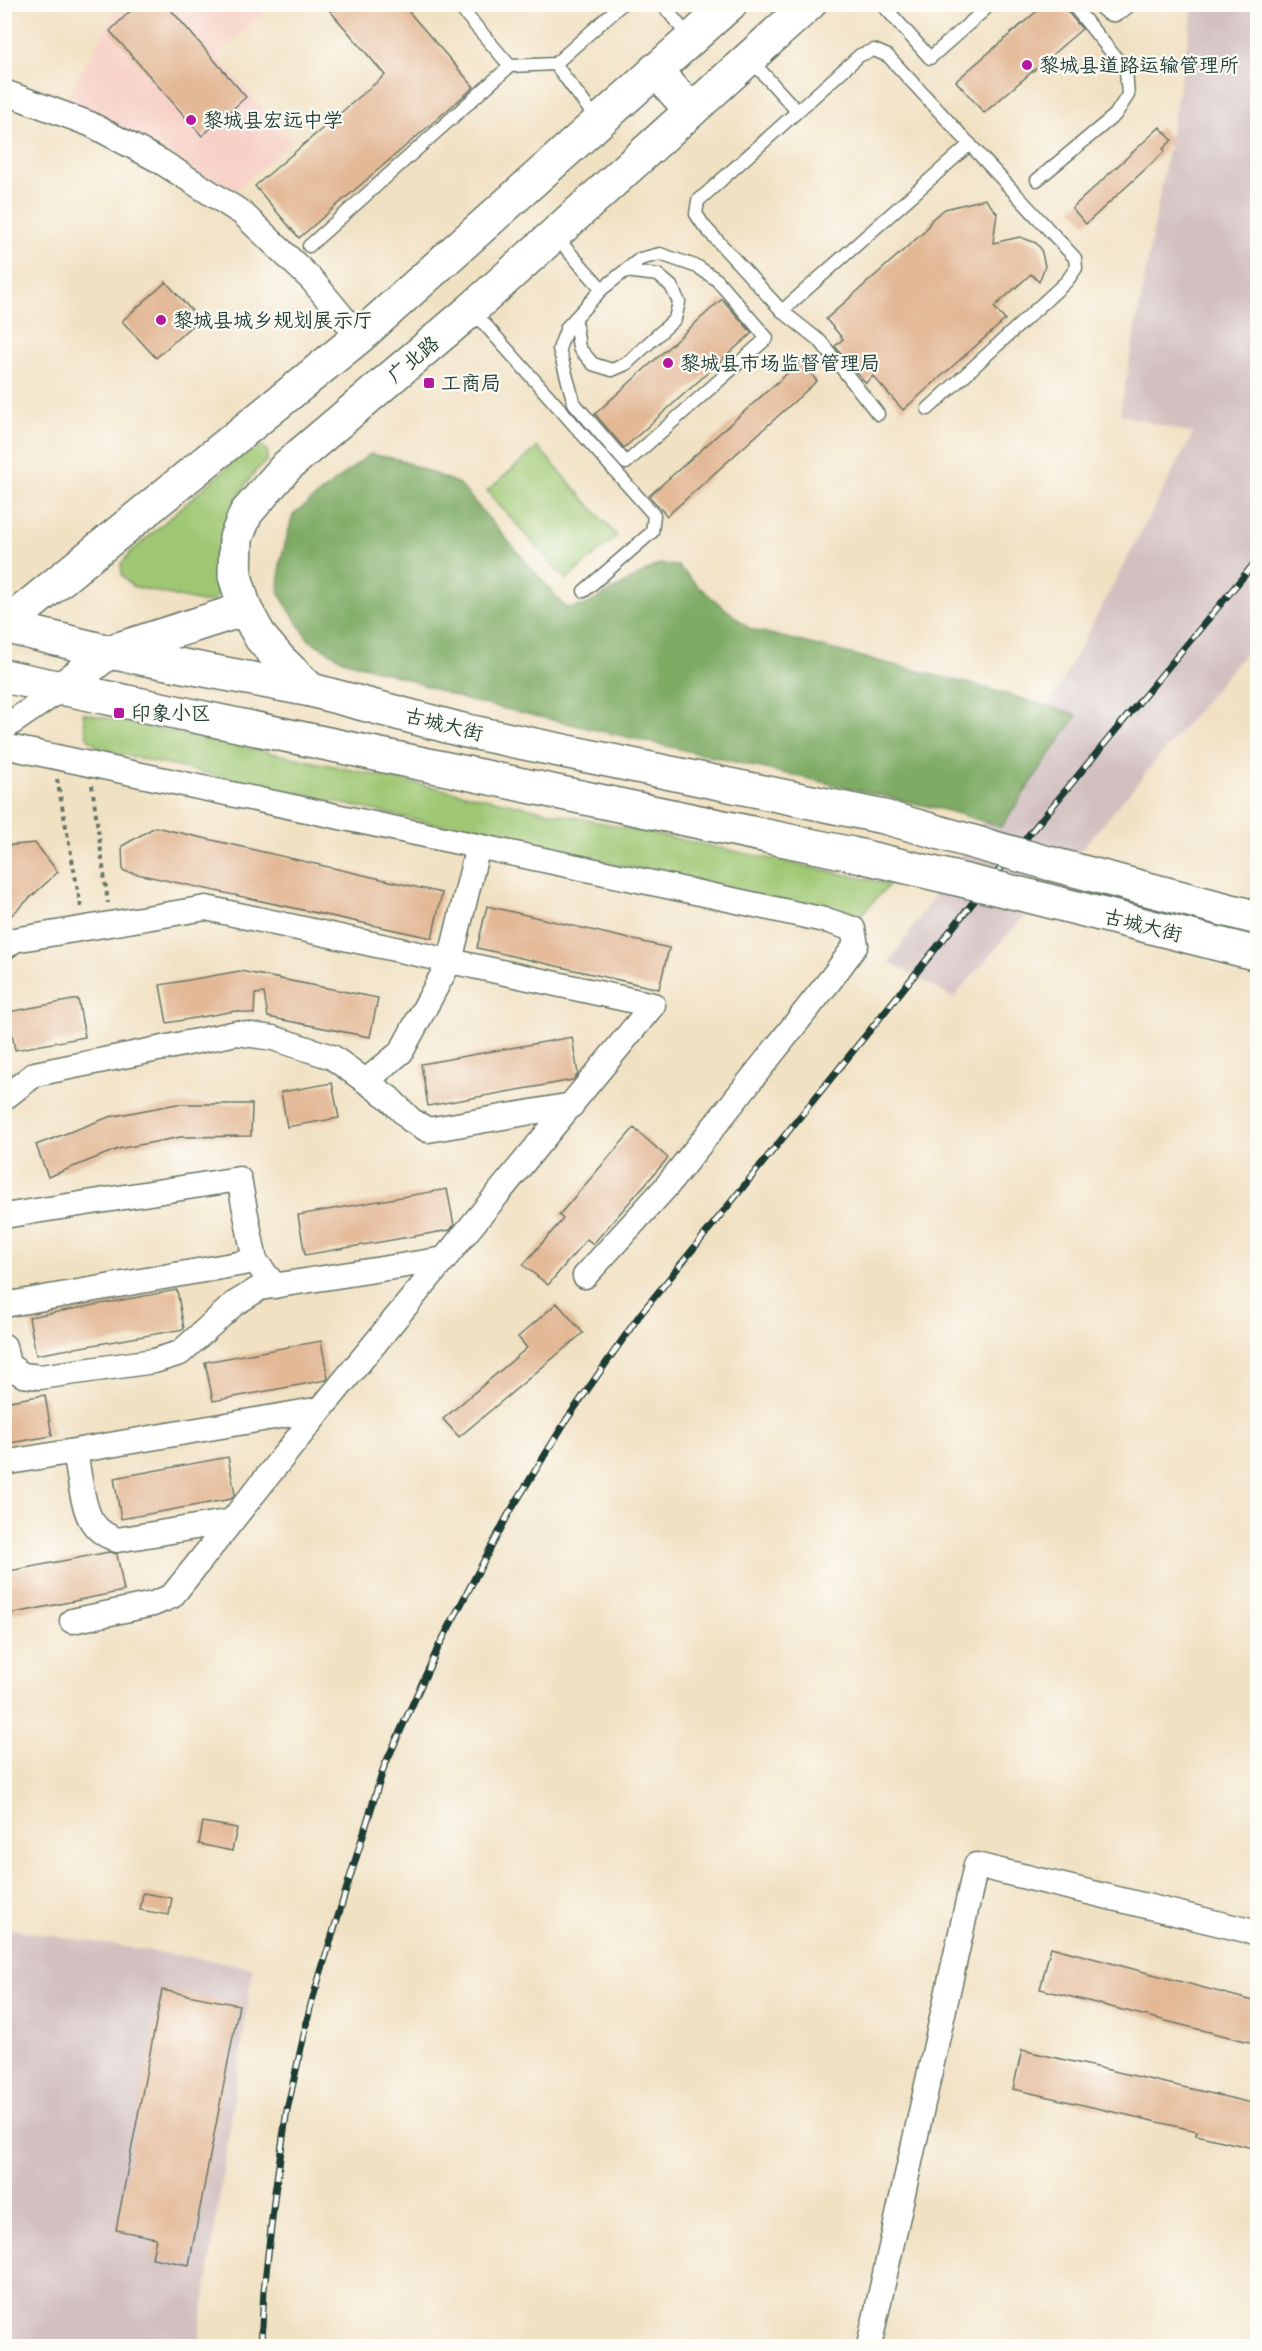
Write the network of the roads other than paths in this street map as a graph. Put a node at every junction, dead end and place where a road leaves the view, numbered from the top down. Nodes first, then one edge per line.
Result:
1 (457, 4) edge
2 (622, 4) edge
3 (662, 4) edge
4 (730, 4) edge
5 (809, 4) edge
6 (882, 4) edge
7 (991, 4) edge
8 (1072, 4) edge
9 (1097, 4) edge
10 (1131, 4) edge
11 (690, 39) junction
12 (749, 57) junction
13 (555, 64) junction
14 (510, 66) junction
15 (655, 70) junction
16 (4, 92) edge
17 (691, 110) junction
18 (797, 111) junction
19 (598, 122) junction
20 (970, 144) junction
21 (1037, 180) dead end
22 (554, 235) junction
23 (309, 246) dead end
24 (625, 271) junction
25 (602, 289) junction
26 (472, 309) junction
27 (782, 311) junction
28 (574, 319) junction
29 (359, 338) junction
30 (928, 409) dead end
31 (878, 414) dead end
32 (584, 591) dead end
33 (245, 609) junction
34 (4, 626) edge
35 (109, 652) junction
36 (4, 676) edge
37 (61, 689) junction
38 (311, 690) junction
39 (4, 728) edge
40 (4, 746) edge
41 (478, 846) junction
42 (1257, 918) edge
43 (4, 948) edge
44 (1257, 954) edge
45 (450, 961) junction
46 (366, 1081) junction
47 (4, 1098) edge
48 (572, 1105) junction
49 (4, 1216) edge
50 (445, 1259) junction
51 (255, 1261) junction
52 (585, 1276) dead end
53 (275, 1286) junction
54 (4, 1305) edge
55 (4, 1346) edge
56 (321, 1409) junction
57 (75, 1452) junction
58 (4, 1463) edge
59 (232, 1521) junction
60 (72, 1620) dead end
61 (1257, 1933) edge
62 (869, 2346) edge

1 - 14 lane
2 - 13 lane
3 - 11 lane
4 - 11 main road
5 - 12 main road, 广北路
6 - 7 lane
8 - 21 lane
9 - 10 lane
11 - 15 main road
12 - 17 main road, 广北路
12 - 18 lane
13 - 14 lane
13 - 19 lane
14 - 23 lane
15 - 17 main road
15 - 19 main road
16 - 29 street
17 - 22 main road, 广北路
18 - 20 lane
18 - 27 lane
19 - 29 main road
20 - 27 lane
20 - 30 lane
22 - 25 lane
22 - 26 main road, 广北路
24 - 25 lane
24 - 28 lane
24 - 28 lane
25 - 28 lane
26 - 32 lane
26 - 33 main road, 广北路
27 - 31 lane
29 - 34 main road
33 - 35 main road
33 - 38 main road, 广北路
34 - 35 main road, 古城大街
35 - 37 main road
35 - 38 main road, 古城大街
36 - 37 main road
37 - 39 street
37 - 44 main road, 古城大街, bridge
38 - 42 main road, 古城大街, bridge
40 - 41 street
41 - 45 street
41 - 52 street
43 - 45 street
45 - 46 street
45 - 48 street
46 - 47 street
46 - 48 street
48 - 50 street
49 - 51 street
50 - 53 street
50 - 56 street
51 - 53 street
51 - 54 street
53 - 55 street
56 - 57 street
56 - 59 street
57 - 58 street
57 - 59 street
59 - 60 street
61 - 62 street

